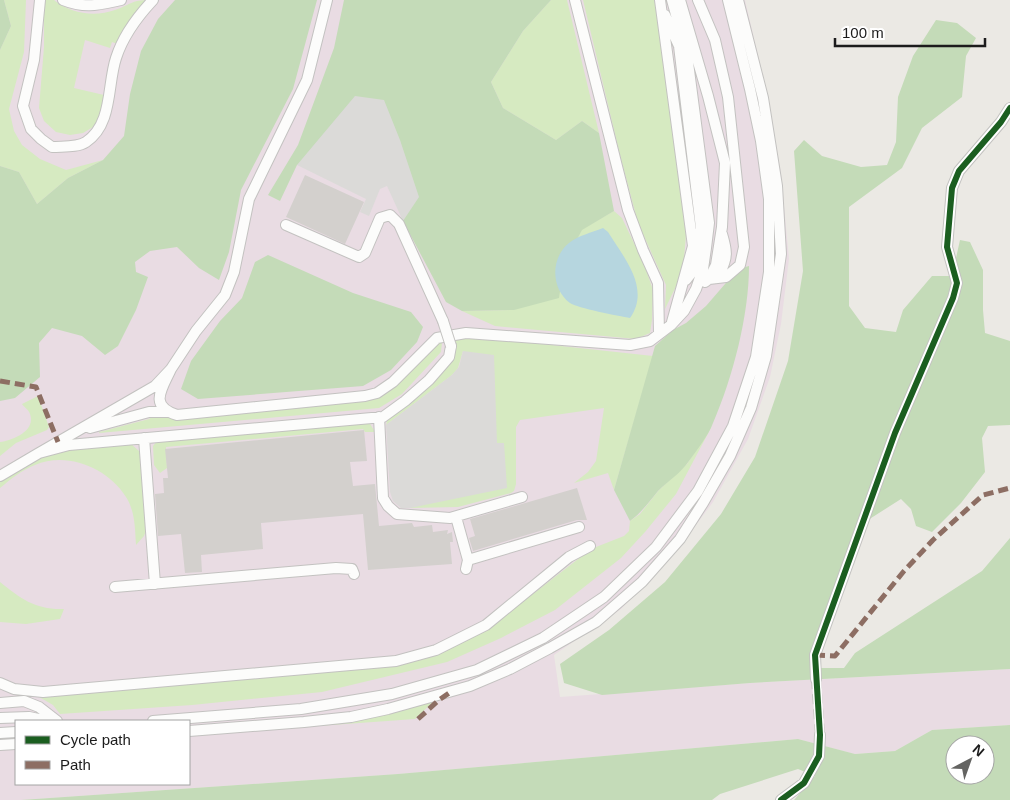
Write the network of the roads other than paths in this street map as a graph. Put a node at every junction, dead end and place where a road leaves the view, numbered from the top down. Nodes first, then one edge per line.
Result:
1 (40, 0) edge
2 (63, 0) edge
3 (122, 0) edge
4 (153, 0) edge
5 (327, 0) edge
6 (575, 0) edge
7 (672, 0) edge
8 (680, 0) edge
9 (698, 0) edge
10 (728, 0) edge
11 (738, 0) edge
12 (661, 4) edge
13 (1010, 108) edge
14 (286, 224) dead end
15 (709, 279) junction
16 (696, 289) junction
17 (671, 325) junction
18 (660, 334) junction
19 (171, 369) junction
20 (167, 412) junction
21 (379, 417) junction
22 (76, 432) junction
23 (144, 438) junction
24 (39, 453) junction
25 (0, 476) edge
26 (522, 497) dead end
27 (456, 516) junction
28 (579, 527) dead end
29 (590, 546) dead end
30 (354, 574) dead end
31 (154, 584) junction
32 (116, 588) dead end
33 (816, 679) tunnel mouth
34 (0, 683) edge
35 (0, 703) edge
36 (0, 718) edge
37 (44, 720) edge
38 (56, 720) edge
39 (166, 720) edge
40 (190, 731) edge
41 (15, 732) edge
42 (0, 733) edge
43 (820, 735) tunnel mouth
44 (15, 744) edge
45 (0, 745) edge
46 (781, 800) edge

1 - 4 street
2 - 3 street
5 - 19 street
6 - 18 street
7 - 16 street
8 - 15 street
9 - 15 street
10 - 39 street
11 - 40 street
12 - 17 street
13 - 33 street
14 - 21 street, bridge
15 - 16 street
16 - 17 street
17 - 18 street
18 - 20 street
19 - 20 street
19 - 22 street
20 - 22 street
21 - 23 street
21 - 27 street
22 - 24 street
23 - 24 street
23 - 31 street
24 - 25 street
26 - 27 street
27 - 28 street
29 - 34 street
30 - 31 street
31 - 32 street
35 - 38 street
36 - 37 street
41 - 42 street
43 - 46 street
44 - 45 street

